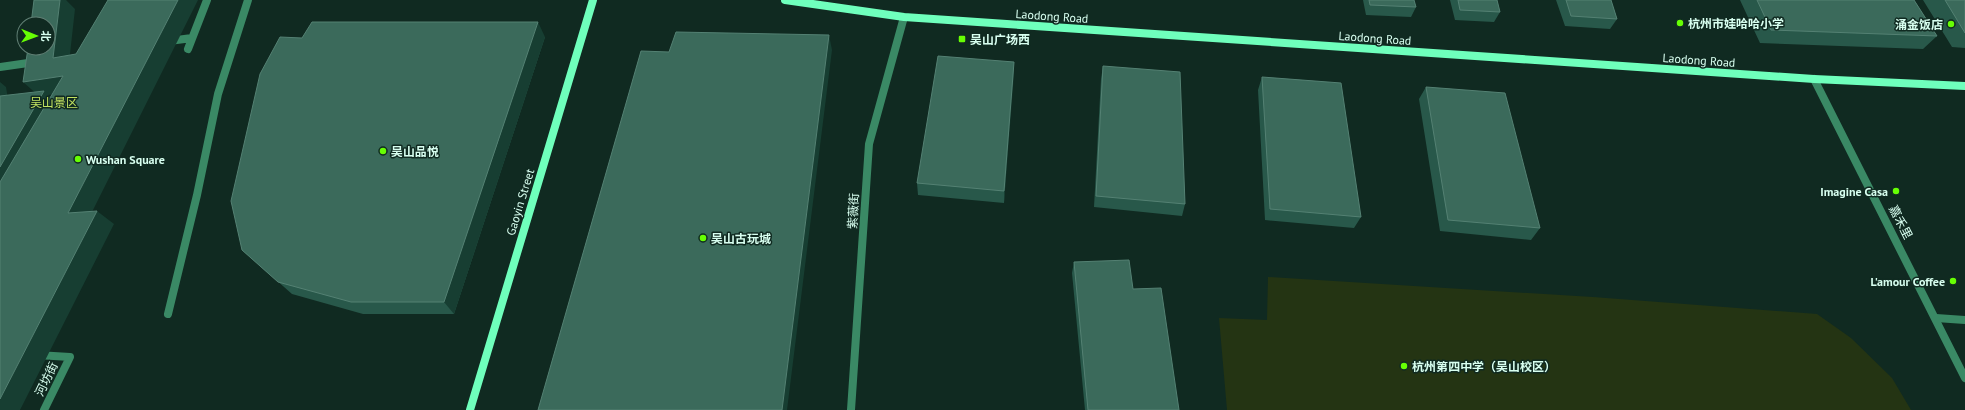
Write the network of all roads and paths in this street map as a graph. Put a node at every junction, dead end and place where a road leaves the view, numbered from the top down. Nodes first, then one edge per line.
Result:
1 (206, 0) edge
2 (248, 0) edge
3 (593, 0) edge
4 (785, 0) edge
5 (797, 0) edge
6 (904, 17) junction
7 (192, 38) junction
8 (161, 43) edge
9 (188, 49) dead end
10 (46, 60) edge
11 (0, 67) edge
12 (1814, 79) junction
13 (1965, 86) edge
14 (168, 314) dead end
15 (1936, 318) junction
16 (1965, 320) edge
17 (27, 354) edge
18 (1965, 378) edge
19 (44, 410) edge
20 (470, 410) edge
21 (852, 410) edge

1 - 7 street
2 - 14 street
3 - 20 street, Gaoyin Street
4 - 5 street, Laodong Road
5 - 6 street, Laodong Road
6 - 12 street, Laodong Road
6 - 21 street, 紫薇街
7 - 8 street
7 - 9 street
10 - 11 street
12 - 13 street, Laodong Road
12 - 15 street, 嘉禾里
15 - 16 street
15 - 18 street, 嘉禾里
17 - 19 street, 河坊街

